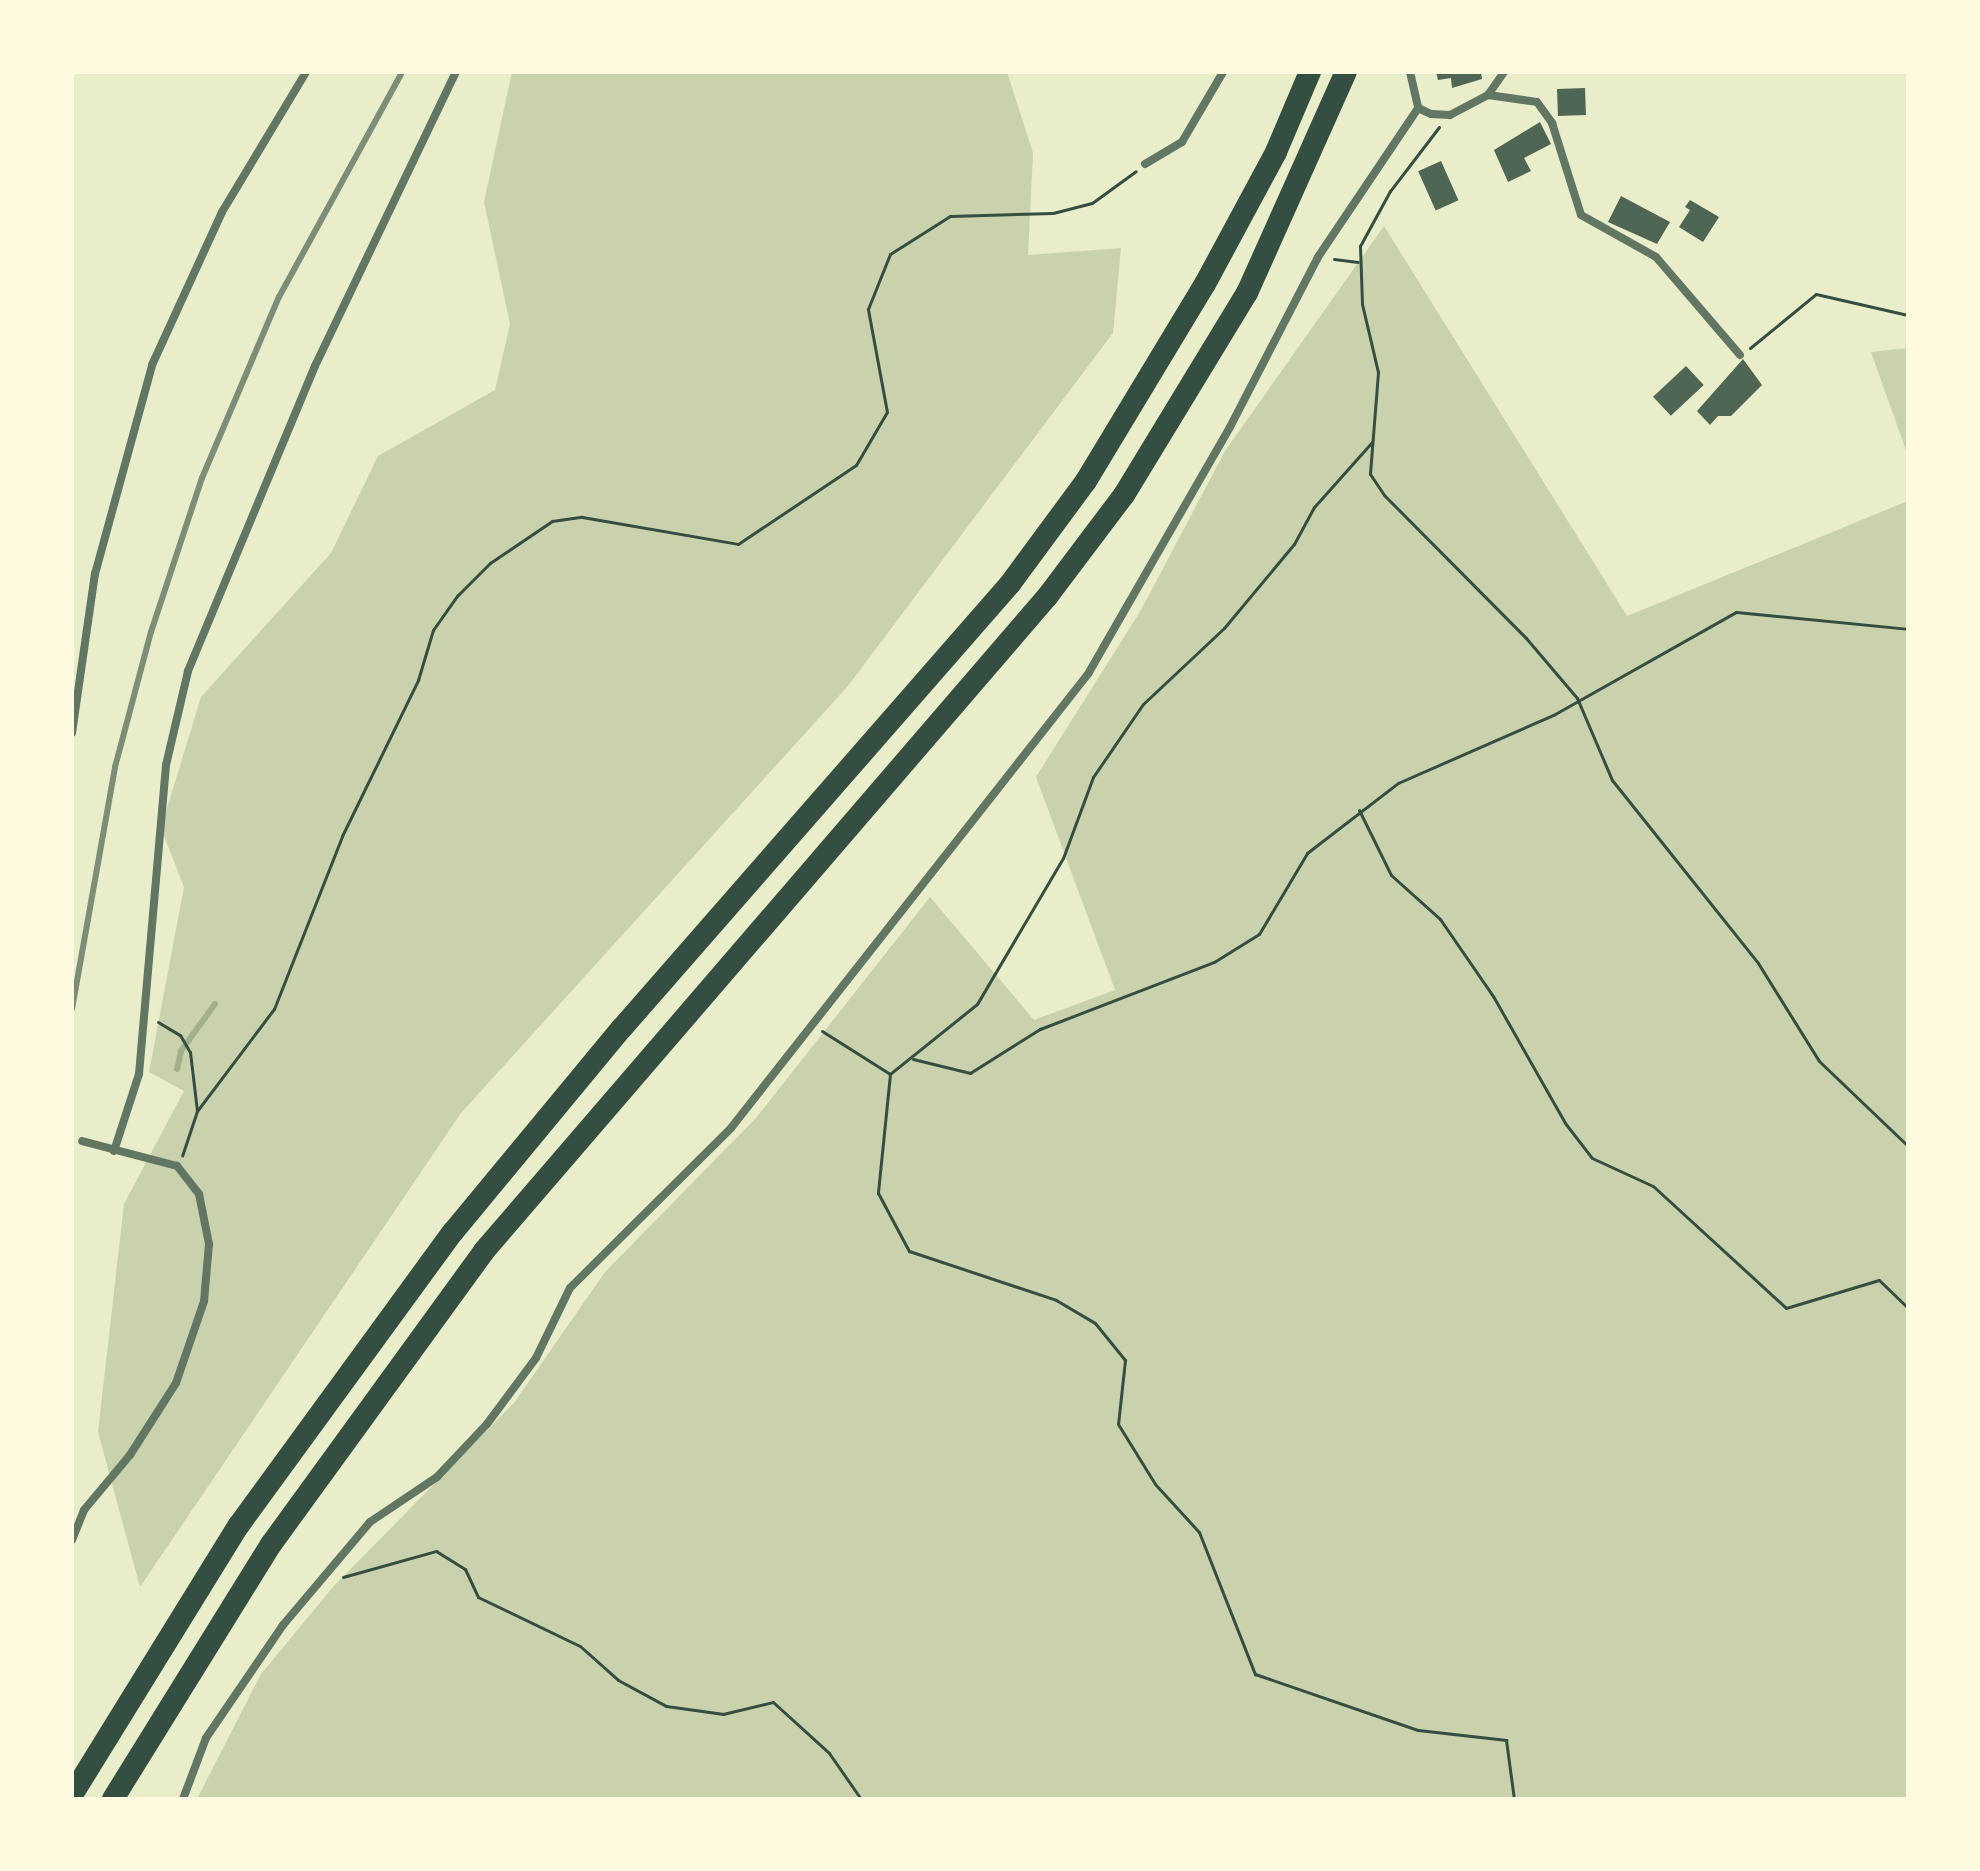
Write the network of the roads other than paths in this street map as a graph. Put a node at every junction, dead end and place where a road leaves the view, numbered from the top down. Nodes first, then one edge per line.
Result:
1 (306, 72) edge
2 (456, 72) edge
3 (1223, 72) edge
4 (1310, 72) edge
5 (1346, 72) edge
6 (1410, 72) edge
7 (1504, 72) edge
8 (1488, 95) junction
9 (1418, 108) junction
10 (1145, 164) road end
11 (1740, 355) road end
12 (72, 733) edge
13 (82, 1141) dead end
14 (114, 1151) junction
15 (72, 1540) edge
16 (72, 1795) edge
17 (113, 1799) edge
18 (183, 1799) edge

1 - 12 street
2 - 14 street
3 - 10 street
4 - 16 highway
5 - 17 highway
6 - 9 street
7 - 8 street
8 - 9 street
8 - 11 street
9 - 18 street
13 - 14 street
14 - 15 street

